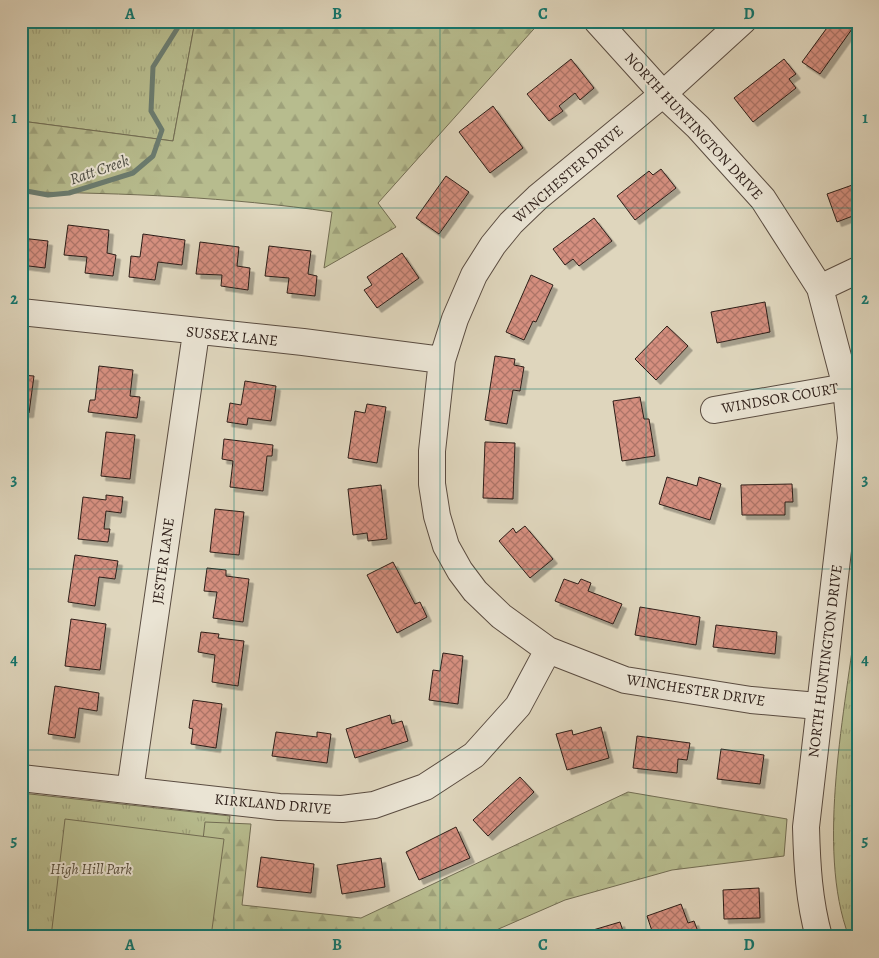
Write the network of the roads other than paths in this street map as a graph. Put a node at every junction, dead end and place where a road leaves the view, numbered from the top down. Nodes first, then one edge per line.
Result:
1 (597, 21) edge
2 (743, 21) edge
3 (662, 94) junction
4 (858, 270) edge
5 (820, 288) junction
6 (21, 312) edge
7 (196, 333) junction
8 (442, 360) junction
9 (846, 387) junction
10 (714, 410) dead end
11 (852, 488) edge
12 (548, 650) junction
13 (818, 706) junction
14 (21, 778) edge
15 (130, 790) junction
16 (819, 937) edge

1 - 3 street, NORTH HUNTINGTON DRIVE
2 - 3 street, WINCHESTER DRIVE
3 - 5 street, NORTH HUNTINGTON DRIVE
3 - 8 street, WINCHESTER DRIVE
4 - 5 street
5 - 9 street, NORTH HUNTINGTON DRIVE
6 - 7 street, SUSSEX LANE
7 - 8 street, SUSSEX LANE
7 - 15 street, JESTER LANE
8 - 12 street, WINCHESTER DRIVE
9 - 10 street, WINDSOR COURT
9 - 11 street, NORTH HUNTINGTON DRIVE
11 - 13 street, NORTH HUNTINGTON DRIVE
12 - 13 street, WINCHESTER DRIVE
12 - 15 street, KIRKLAND DRIVE
13 - 16 street, NORTH HUNTINGTON DRIVE
14 - 15 street, KIRKLAND DRIVE

